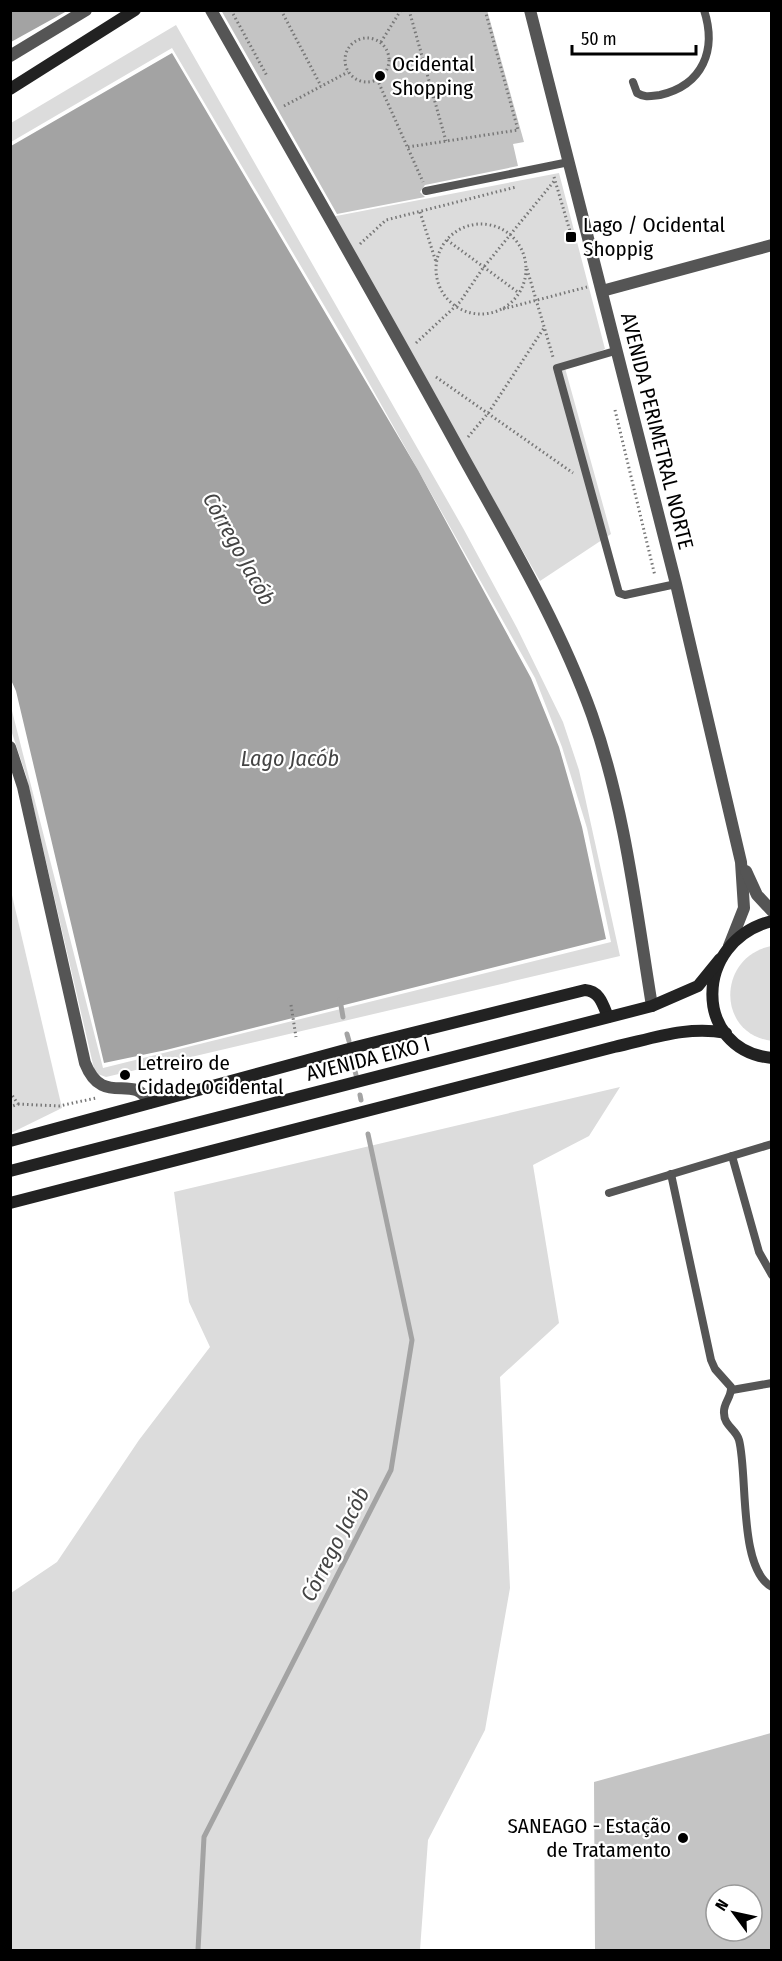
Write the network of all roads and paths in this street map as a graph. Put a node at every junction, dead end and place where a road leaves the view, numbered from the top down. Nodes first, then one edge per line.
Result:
1 (86, 10) edge
2 (135, 10) edge
3 (212, 10) edge
4 (231, 10) edge
5 (281, 10) edge
6 (401, 10) edge
7 (409, 10) edge
8 (485, 10) edge
9 (530, 10) edge
10 (704, 10) edge
11 (381, 42) junction
12 (10, 56) edge
13 (348, 72) junction
14 (268, 77) dead end
15 (377, 79) junction
16 (633, 82) dead end
17 (321, 86) junction
18 (10, 89) edge
19 (278, 97) dead end
20 (446, 141) junction
21 (408, 147) junction
22 (570, 167) junction
23 (421, 178) dead end
24 (555, 178) junction
25 (543, 180) dead end
26 (521, 185) dead end
27 (426, 191) dead end
28 (420, 212) junction
29 (511, 236) junction
30 (447, 240) junction
31 (771, 245) edge
32 (574, 247) dead end
33 (350, 254) junction
34 (524, 256) junction
35 (436, 264) junction
36 (483, 267) junction
37 (582, 277) dead end
38 (585, 287) junction
39 (601, 287) junction
40 (519, 293) junction
41 (588, 298) dead end
42 (536, 300) junction
43 (454, 306) junction
44 (500, 310) junction
45 (544, 328) junction
46 (615, 351) junction
47 (408, 356) junction
48 (557, 368) junction
49 (613, 399) dead end
50 (489, 412) junction
51 (459, 449) junction
52 (587, 483) junction
53 (676, 584) junction
54 (658, 589) junction
55 (10, 747) edge
56 (741, 862) junction
57 (771, 911) edge
58 (771, 921) edge
59 (729, 946) junction
60 (720, 959) junction
61 (291, 1005) dead end
62 (652, 1006) junction
63 (608, 1017) junction
64 (726, 1033) junction
65 (296, 1037) dead end
66 (768, 1059) edge
67 (105, 1087) junction
68 (10, 1092) edge
69 (149, 1103) junction
70 (18, 1104) junction
71 (10, 1107) edge
72 (10, 1141) edge
73 (771, 1144) edge
74 (732, 1156) junction
75 (10, 1171) edge
76 (671, 1174) junction
77 (609, 1193) dead end
78 (10, 1203) edge
79 (771, 1275) edge
80 (771, 1383) edge
81 (732, 1390) junction
82 (771, 1587) edge

1 - 12 street
2 - 18 main road
3 - 33 street
4 - 14 path
5 - 17 path
6 - 11 path
7 - 20 path
8 - 20 path
9 - 22 street, AVENIDA PERIMETRAL NORTE
10 - 16 lane
11 - 13 path
11 - 15 path
13 - 15 path
13 - 17 path
15 - 21 path
17 - 19 path
20 - 21 path
21 - 23 path
22 - 24 path
22 - 27 lane
22 - 39 street, AVENIDA PERIMETRAL NORTE
24 - 25 path
24 - 29 path
24 - 32 path
26 - 28 path
28 - 33 path
28 - 35 path
29 - 30 path
29 - 34 path
29 - 36 path
30 - 35 path
30 - 36 path
31 - 39 street
33 - 47 street
34 - 40 path
34 - 42 path
35 - 43 path
36 - 40 path
36 - 43 path
37 - 38 path
38 - 39 path
38 - 41 path
38 - 42 path
39 - 46 street, AVENIDA PERIMETRAL NORTE
40 - 44 path
42 - 44 path
42 - 45 path
43 - 44 path
43 - 47 path
45 - 48 path
45 - 50 path
46 - 48 lane
46 - 53 street, AVENIDA PERIMETRAL NORTE
47 - 50 path
47 - 51 street
48 - 52 lane
49 - 54 path
50 - 51 path
50 - 52 path
51 - 62 street
52 - 54 lane
53 - 54 lane
53 - 56 street, AVENIDA PERIMETRAL NORTE
55 - 67 street
56 - 57 street, AVENIDA PERIMETRAL NORTE
56 - 59 street, AVENIDA PERIMETRAL NORTE
58 - 59 main road
59 - 60 main road
60 - 62 main road, AVENIDA EIXO I
60 - 64 main road
61 - 65 path
62 - 63 main road, AVENIDA EIXO I
63 - 69 main road
63 - 75 main road, AVENIDA EIXO I
64 - 66 main road
64 - 78 main road
67 - 69 street
67 - 70 path
68 - 70 path
69 - 72 main road
70 - 71 path
73 - 74 lane
74 - 76 lane
74 - 79 lane
76 - 77 lane
76 - 81 lane
80 - 81 lane
81 - 82 lane

